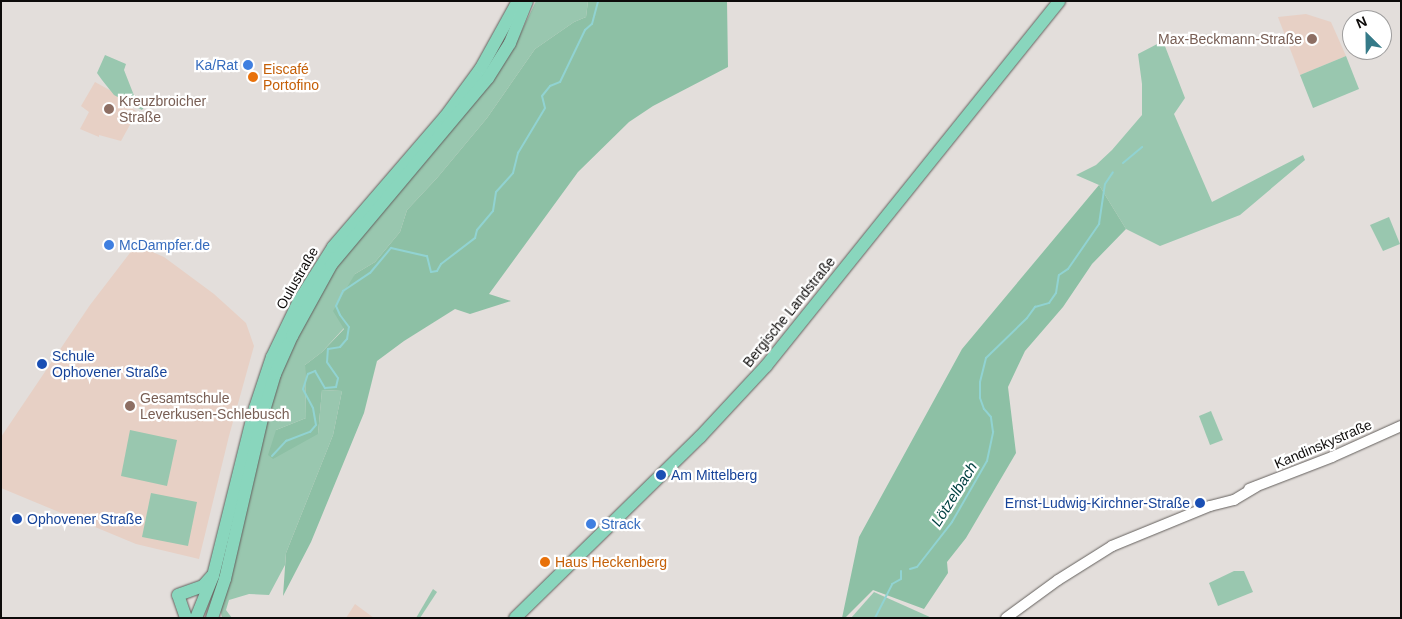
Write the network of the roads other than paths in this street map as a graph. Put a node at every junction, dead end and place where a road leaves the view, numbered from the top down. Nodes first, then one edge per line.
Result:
1 (514, 1) edge
2 (518, 1) edge
3 (527, 1) edge
4 (1059, 1) edge
5 (509, 18) junction
6 (1401, 426) edge
7 (213, 576) junction
8 (1031, 600) junction
9 (186, 618) edge
10 (196, 618) edge
11 (212, 618) edge
12 (515, 618) edge
13 (1006, 618) edge
14 (1014, 618) edge

1 - 5 main road
2 - 5 main road, Oulustraße
3 - 11 main road, Oulustraße
4 - 12 main road, Bergische Landstraße
5 - 7 main road, Oulustraße
6 - 8 street, Kandinskystraße
7 - 9 main road
7 - 10 main road, Oulustraße
8 - 13 street, Kandinskystraße
8 - 14 street, Kandinskystraße

